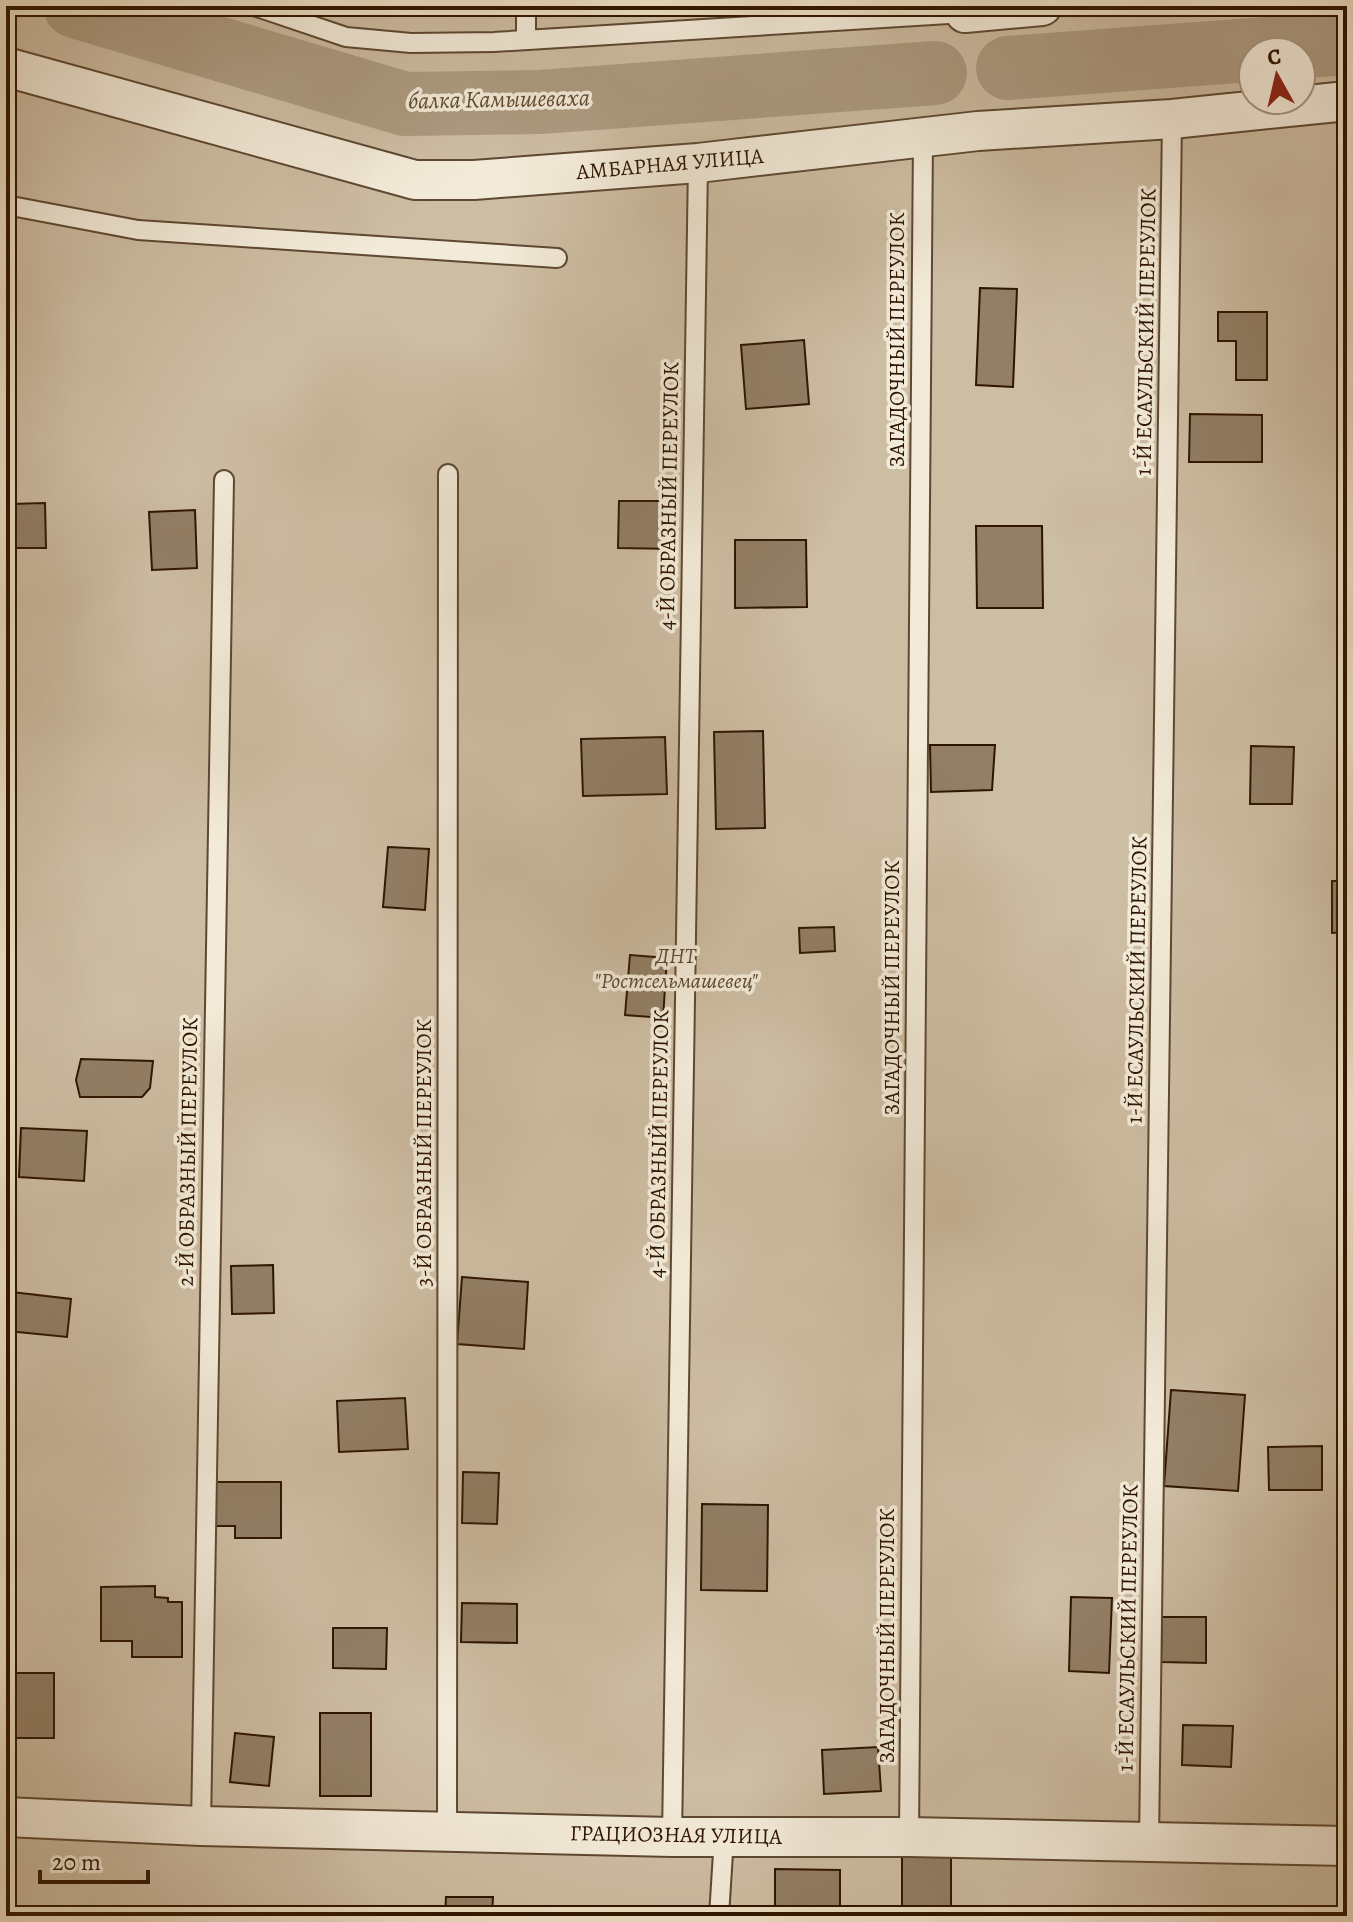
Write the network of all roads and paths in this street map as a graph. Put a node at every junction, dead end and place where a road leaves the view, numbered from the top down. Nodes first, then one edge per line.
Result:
1 (254, 6) edge
2 (526, 6) edge
3 (1042, 6) edge
4 (291, 12) edge
5 (965, 13) joint
6 (778, 15) edge
7 (526, 40) junction
8 (6, 67) edge
9 (1347, 101) edge
10 (1172, 119) junction
11 (923, 139) junction
12 (698, 163) junction
13 (6, 205) edge
14 (557, 258) dead end
15 (448, 474) dead end
16 (224, 480) dead end
17 (6, 1817) edge
18 (201, 1826) junction
19 (447, 1831) junction
20 (672, 1837) junction
21 (724, 1837) junction
22 (909, 1837) junction
23 (1149, 1842) junction
24 (1347, 1846) edge
25 (719, 1916) edge

1 - 4 lane
2 - 7 lane
3 - 5 street
4 - 7 lane
5 - 6 lane
6 - 7 lane
8 - 12 street, АМБАРНАЯ УЛИЦА
9 - 10 street, АМБАРНАЯ УЛИЦА
10 - 11 street, АМБАРНАЯ УЛИЦА
10 - 23 lane, 1-Й ЕСАУЛЬСКИЙ ПЕРЕУЛОК
11 - 12 street, АМБАРНАЯ УЛИЦА
11 - 22 lane, ЗАГАДОЧНЫЙ ПЕРЕУЛОК
12 - 20 lane, 4-Й ОБРАЗНЫЙ ПЕРЕУЛОК
13 - 14 lane
15 - 19 lane, 3-Й ОБРАЗНЫЙ ПЕРЕУЛОК
16 - 18 lane, 2-Й ОБРАЗНЫЙ ПЕРЕУЛОК
17 - 18 street, ГРАЦИОЗНАЯ УЛИЦА
18 - 19 street, ГРАЦИОЗНАЯ УЛИЦА
19 - 20 street, ГРАЦИОЗНАЯ УЛИЦА
20 - 21 street, ГРАЦИОЗНАЯ УЛИЦА
21 - 22 street, ГРАЦИОЗНАЯ УЛИЦА
21 - 25 lane
22 - 23 street, ГРАЦИОЗНАЯ УЛИЦА
23 - 24 street, ГРАЦИОЗНАЯ УЛИЦА

